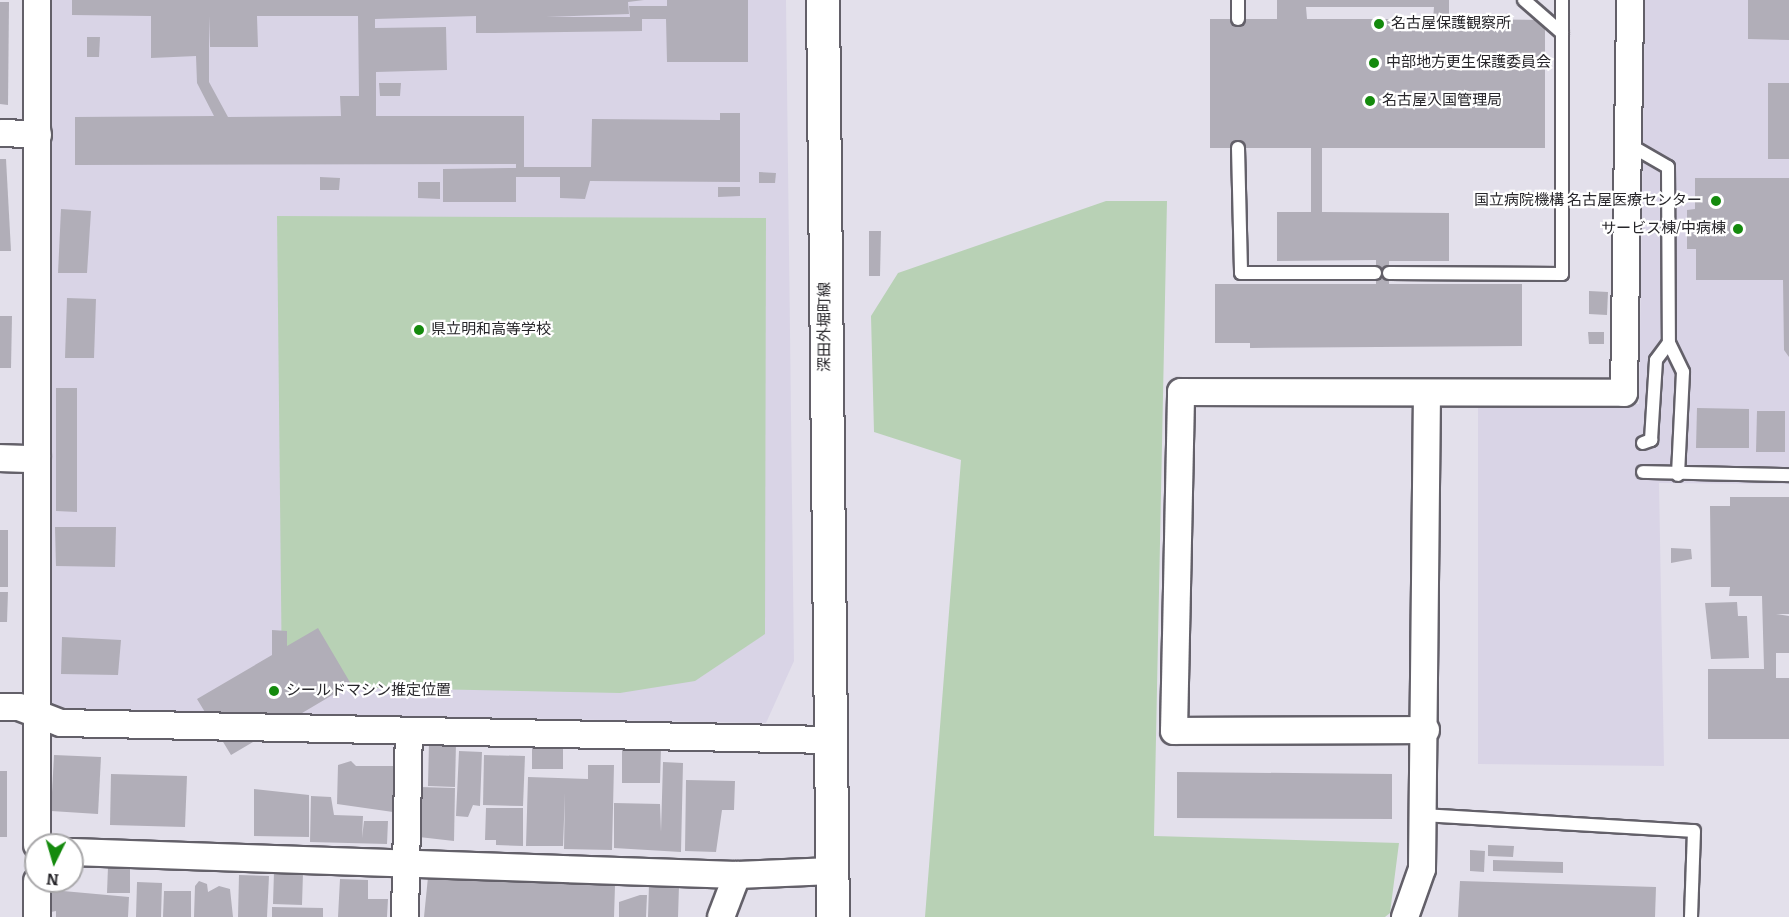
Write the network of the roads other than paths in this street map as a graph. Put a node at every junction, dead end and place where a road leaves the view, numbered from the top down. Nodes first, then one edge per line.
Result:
1 (37, 0) edge
2 (823, 0) edge
3 (1238, 0) edge
4 (1524, 0) edge
5 (1562, 0) edge
6 (1630, 0) edge
7 (1238, 19) dead end
8 (1562, 33) junction
9 (0, 133) edge
10 (38, 134) junction
11 (1628, 144) junction
12 (1238, 148) dead end
13 (1376, 273) dead end
14 (1389, 273) dead end
15 (1670, 343) junction
16 (1427, 394) junction
17 (1643, 443) dead end
18 (0, 458) edge
19 (37, 459) junction
20 (1643, 472) dead end
21 (1678, 475) junction
22 (1789, 475) edge
23 (0, 707) edge
24 (37, 716) junction
25 (1426, 730) junction
26 (409, 731) junction
27 (829, 740) junction
28 (1424, 815) junction
29 (37, 833) edge
30 (84, 852) edge
31 (408, 865) junction
32 (832, 871) junction
33 (736, 875) junction
34 (37, 893) edge
35 (37, 917) edge
36 (405, 917) edge
37 (721, 917) edge
38 (833, 917) edge
39 (1405, 917) edge
40 (1691, 917) edge

1 - 10 street
2 - 27 street, 深田外堀町線
3 - 7 lane
4 - 8 lane
5 - 8 lane
6 - 11 street
8 - 14 lane
9 - 10 street
10 - 19 street
11 - 15 lane
11 - 16 street
12 - 13 lane
15 - 17 lane
15 - 21 lane
16 - 25 street
16 - 25 street
18 - 19 street
19 - 24 street
20 - 21 lane
21 - 22 lane
23 - 24 street
24 - 26 street
24 - 29 street
25 - 28 street
26 - 27 street
26 - 31 street
27 - 32 street, 深田外堀町線
28 - 39 street
28 - 40 lane
30 - 31 street
31 - 33 street
31 - 36 street
32 - 33 street
32 - 38 street, 深田外堀町線
33 - 37 street
34 - 35 street

